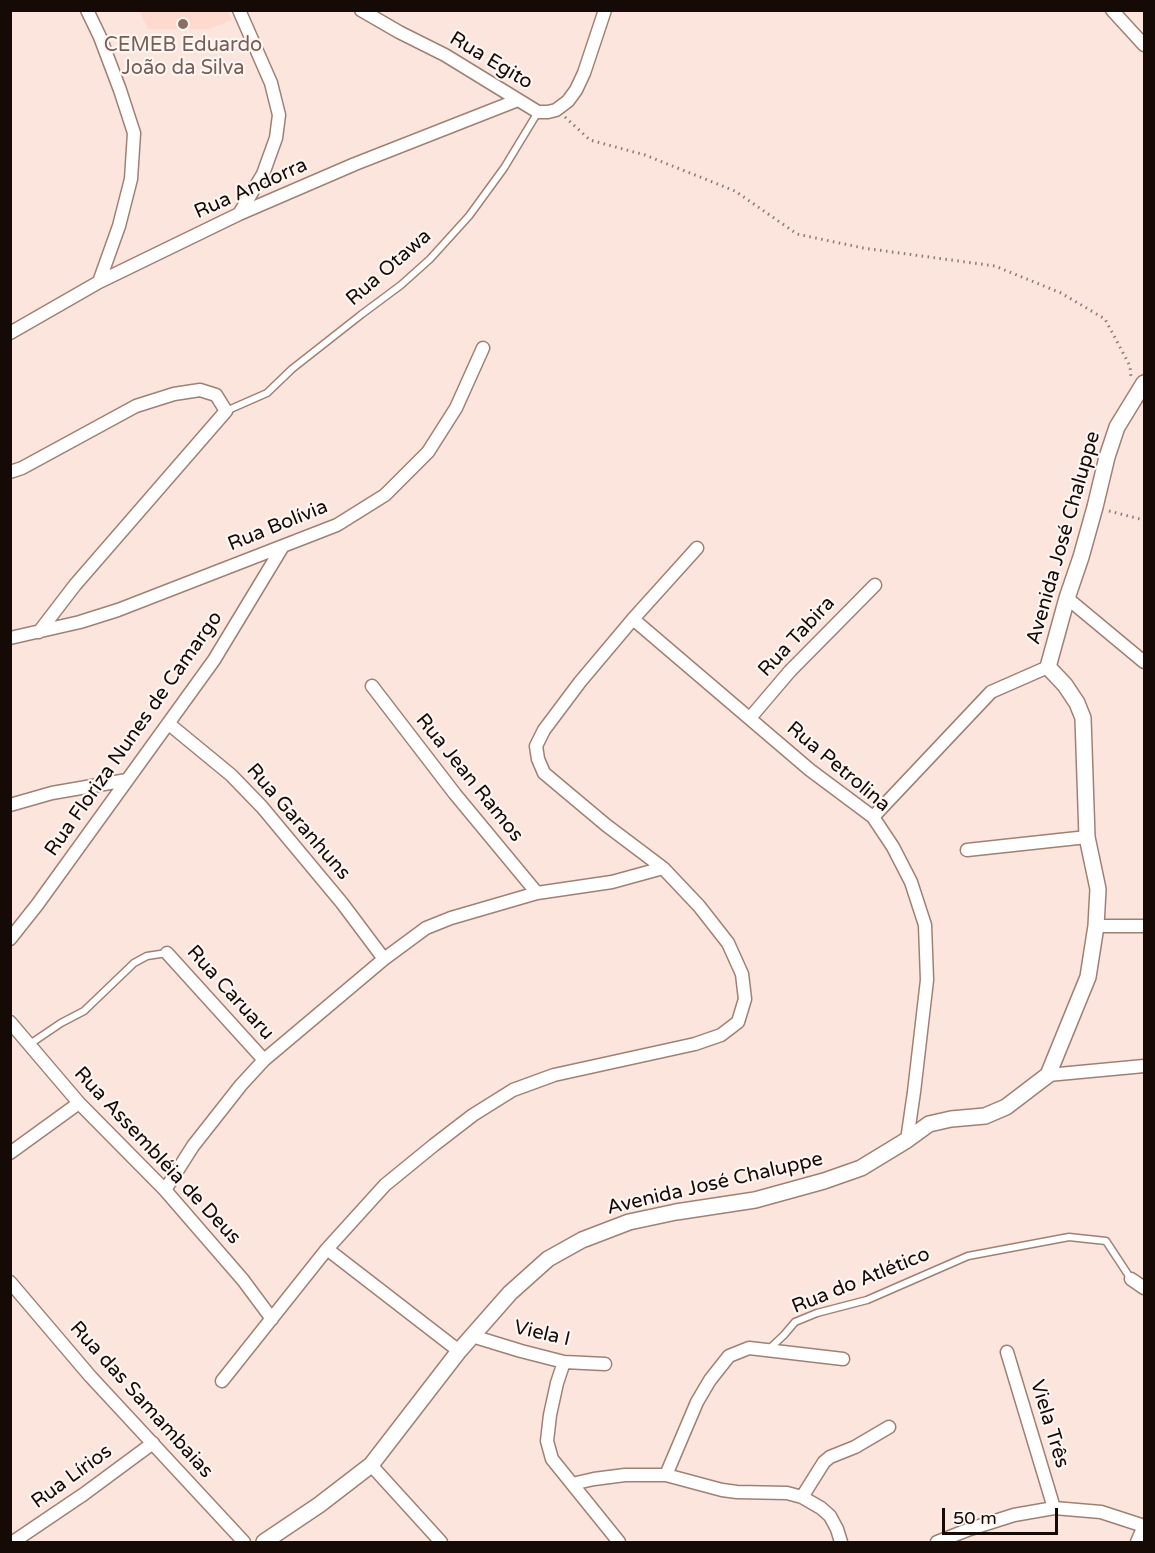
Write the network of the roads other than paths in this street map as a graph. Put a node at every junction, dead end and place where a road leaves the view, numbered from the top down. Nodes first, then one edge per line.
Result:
1 (87, 10) edge
2 (239, 10) edge
3 (361, 10) edge
4 (604, 10) edge
5 (1112, 10) edge
6 (1144, 45) edge
7 (518, 100) junction
8 (538, 112) junction
9 (239, 214) junction
10 (99, 282) junction
11 (10, 333) edge
12 (483, 348) dead end
13 (1144, 383) edge
14 (226, 411) junction
15 (10, 472) edge
16 (283, 546) junction
17 (697, 548) dead end
18 (875, 585) dead end
19 (1067, 598) junction
20 (633, 619) junction
21 (39, 632) junction
22 (10, 638) edge
23 (1144, 662) edge
24 (1048, 667) junction
25 (372, 686) dead end
26 (750, 718) junction
27 (169, 724) junction
28 (127, 780) junction
29 (10, 805) edge
30 (873, 818) junction
31 (1087, 837) junction
32 (967, 850) dead end
33 (663, 868) junction
34 (537, 893) junction
35 (1096, 926) junction
36 (1144, 926) edge
37 (10, 939) edge
38 (167, 953) joint
39 (384, 959) junction
40 (10, 1022) edge
41 (30, 1044) junction
42 (264, 1060) junction
43 (1144, 1066) edge
44 (1048, 1075) junction
45 (79, 1103) junction
46 (907, 1140) junction
47 (10, 1153) edge
48 (165, 1190) junction
49 (327, 1249) junction
50 (1131, 1279) joint
51 (10, 1282) edge
52 (1144, 1288) edge
53 (272, 1319) junction
54 (472, 1336) junction
55 (767, 1350) junction
56 (459, 1351) junction
57 (1007, 1352) dead end
58 (843, 1359) dead end
59 (564, 1362) junction
60 (605, 1364) dead end
61 (222, 1380) dead end
62 (889, 1427) dead end
63 (153, 1443) junction
64 (371, 1465) junction
65 (666, 1475) junction
66 (572, 1484) junction
67 (802, 1497) junction
68 (1054, 1508) junction
69 (1144, 1526) edge
70 (13, 1542) edge
71 (244, 1542) edge
72 (264, 1542) edge
73 (441, 1542) edge
74 (619, 1542) edge
75 (841, 1542) edge
76 (937, 1542) edge
77 (1137, 1542) edge

1 - 10 street
2 - 9 street
3 - 7 street, Rua Egito
4 - 8 street
5 - 6 street
7 - 8 street, Rua Egito
7 - 9 street, Rua Andorra
8 - 14 lane, Rua Otawa
9 - 10 street, Rua Andorra
10 - 11 street, Rua Andorra
12 - 16 street, Rua Bolívia
13 - 19 street, Avenida José Chaluppe
14 - 15 street
14 - 21 street
16 - 21 street, Rua Bolívia
16 - 27 street, Rua Floriza Nunes de Camargo
17 - 20 street
18 - 26 street, Rua Tabira
19 - 23 street
19 - 24 street, Avenida José Chaluppe
20 - 26 street, Rua Petrolina
20 - 33 street
21 - 22 street, Rua Bolívia
24 - 30 street
24 - 31 street, Avenida José Chaluppe
25 - 34 street, Rua Jean Ramos
26 - 30 street, Rua Petrolina
27 - 28 street, Rua Floriza Nunes de Camargo
27 - 39 street, Rua Garanhuns
28 - 29 street
28 - 37 street, Rua Floriza Nunes de Camargo
30 - 46 street, Rua Petrolina
31 - 32 street
31 - 35 street, Avenida José Chaluppe
33 - 34 street
33 - 49 street
34 - 39 street
35 - 36 street
35 - 44 street, Avenida José Chaluppe
38 - 41 lane
38 - 42 street, Rua Caruaru
39 - 42 street
40 - 41 street, Rua Assembléia de Deus
41 - 45 street, Rua Assembléia de Deus
42 - 48 street
43 - 44 street
44 - 46 street, Avenida José Chaluppe
45 - 47 street
45 - 48 street, Rua Assembléia de Deus
46 - 54 street, Avenida José Chaluppe
48 - 53 street, Rua Assembléia de Deus
49 - 53 street
49 - 56 street
50 - 52 street
50 - 55 lane, Rua do Atlético
51 - 63 street, Rua das Samambaias
53 - 61 street
54 - 56 street, Avenida José Chaluppe
54 - 59 street, Viela I
55 - 58 street
55 - 65 street
56 - 64 street, Avenida José Chaluppe
57 - 68 street, Viela Três
59 - 60 street, Viela I
59 - 66 street
62 - 67 street
63 - 70 street, Rua Lírios
63 - 71 street, Rua das Samambaias
64 - 72 street, Avenida José Chaluppe
64 - 73 street
65 - 66 street
65 - 67 street
66 - 74 street
67 - 75 street
68 - 69 street
68 - 76 street
69 - 77 street

